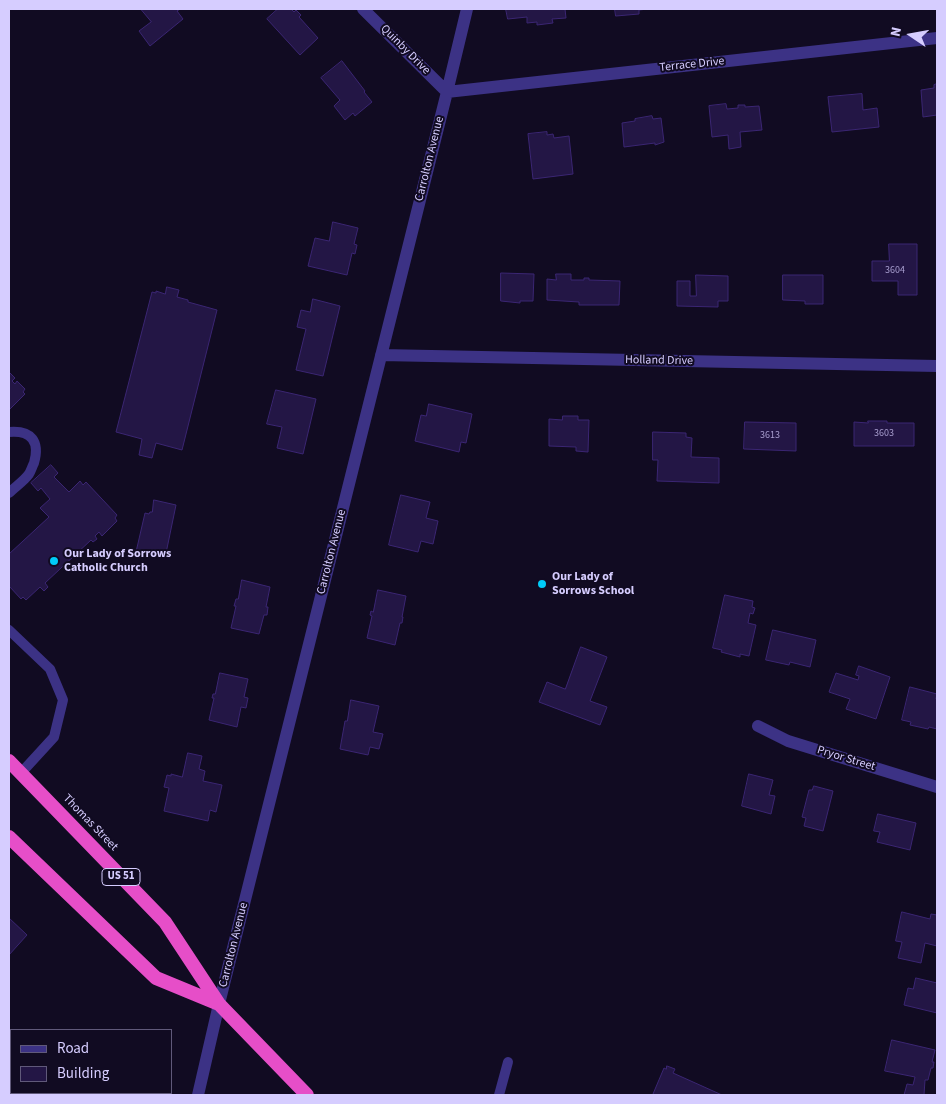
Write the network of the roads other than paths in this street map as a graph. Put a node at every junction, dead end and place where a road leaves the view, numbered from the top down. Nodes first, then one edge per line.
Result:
1 (363, 9) edge
2 (466, 9) edge
3 (937, 38) edge
4 (447, 92) junction
5 (381, 355) junction
6 (937, 366) edge
7 (9, 432) edge
8 (9, 493) edge
9 (9, 630) edge
10 (758, 726) dead end
11 (9, 761) edge
12 (21, 773) junction
13 (937, 788) edge
14 (9, 837) edge
15 (219, 1004) junction
16 (508, 1062) dead end
17 (198, 1095) edge
18 (307, 1095) edge
19 (499, 1095) edge

1 - 4 street, Quinby Drive
2 - 4 street, Carrolton Avenue
3 - 4 street, Terrace Drive
4 - 5 street, Carrolton Avenue
5 - 6 street, Holland Drive
5 - 15 street, Carrolton Avenue
7 - 8 lane
9 - 12 lane
10 - 13 street, Pryor Street
11 - 12 highway, Thomas Street / US 51
12 - 15 highway, Thomas Street / US 51
14 - 15 highway, Thomas Street / US 51
15 - 17 street, Carrolton Avenue
15 - 18 highway, Thomas Street / US 51
16 - 19 lane

